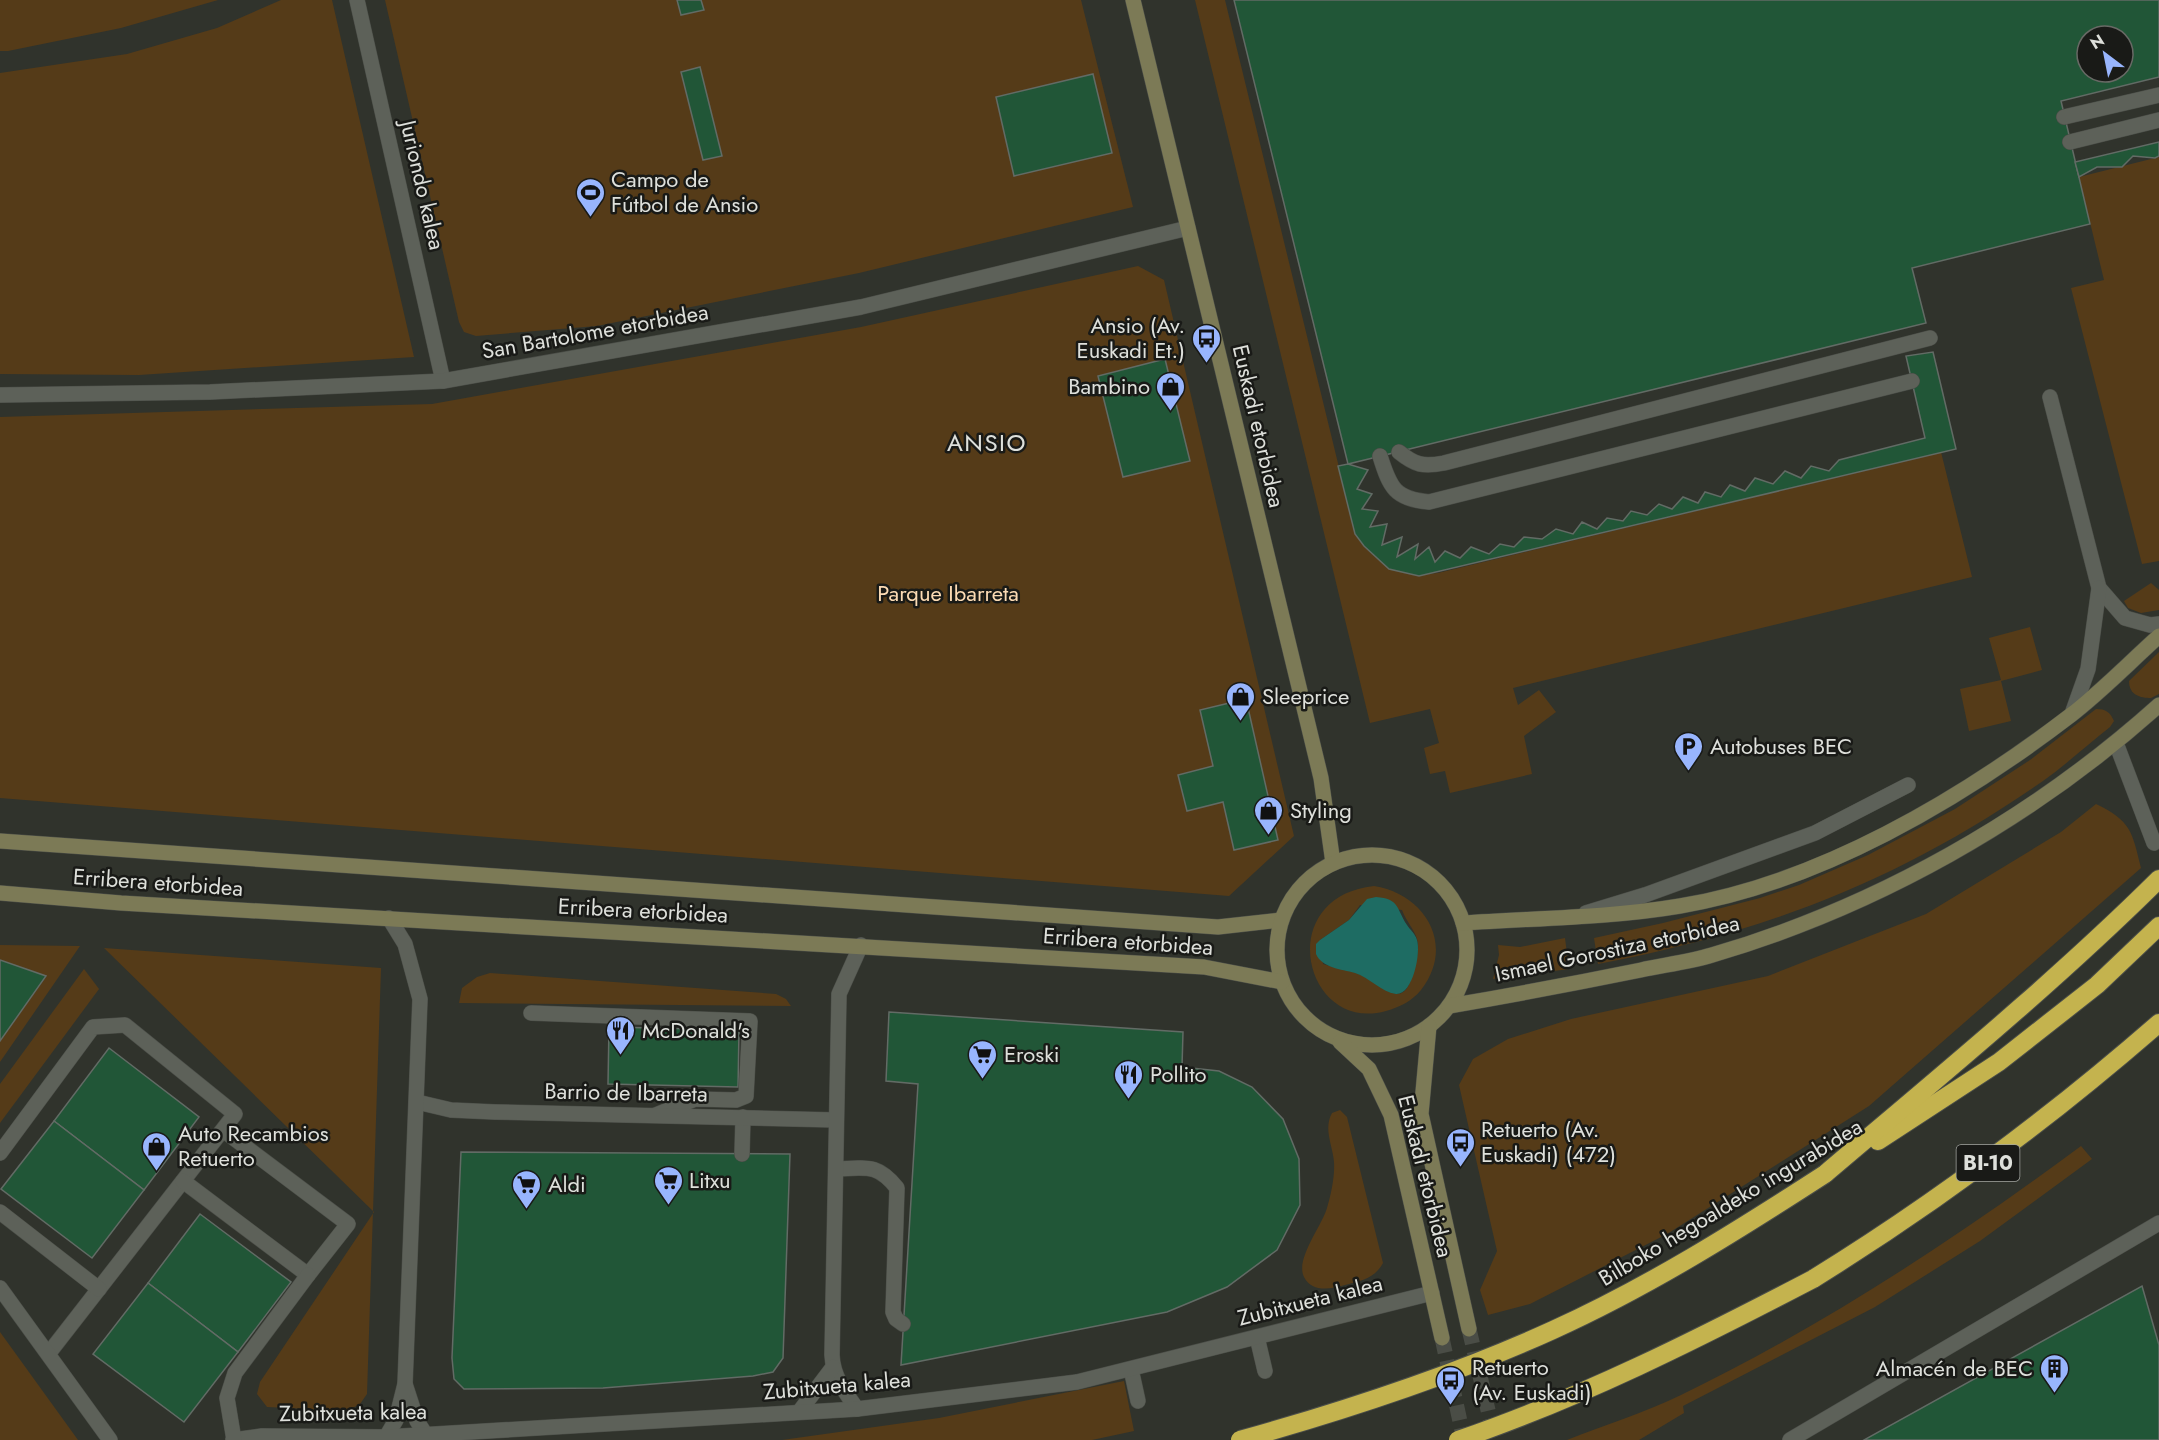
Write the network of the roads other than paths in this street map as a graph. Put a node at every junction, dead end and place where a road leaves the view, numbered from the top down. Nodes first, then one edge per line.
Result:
1 (357, 0) edge
2 (1133, 0) edge
3 (2159, 95) edge
4 (2064, 117) dead end
5 (2159, 120) edge
6 (2070, 142) dead end
7 (1188, 228) junction
8 (1930, 338) dead end
9 (443, 381) junction
10 (1912, 381) dead end
11 (0, 395) edge
12 (2050, 397) dead end
13 (1399, 452) dead end
14 (1380, 456) dead end
15 (2099, 588) junction
16 (2159, 624) edge
17 (2159, 636) edge
18 (2159, 705) edge
19 (2072, 714) junction
20 (2116, 743) junction
21 (1908, 785) dead end
22 (0, 841) edge
23 (2154, 843) dead end
24 (1333, 863) junction
25 (2159, 879) edge
26 (0, 893) edge
27 (1575, 916) junction
28 (389, 918) junction
29 (1281, 920) junction
30 (1463, 923) junction
31 (2159, 926) edge
32 (861, 945) junction
33 (1282, 982) junction
34 (1449, 1006) junction
35 (531, 1013) dead end
36 (2156, 1025) edge
37 (1429, 1026) junction
38 (1338, 1040) junction
39 (417, 1102) junction
40 (656, 1115) junction
41 (743, 1117) junction
42 (836, 1120) junction
43 (223, 1130) junction
44 (0, 1153) edge
45 (742, 1154) dead end
46 (836, 1169) junction
47 (1825, 1174) junction
48 (183, 1181) junction
49 (0, 1212) edge
50 (2159, 1222) edge
51 (308, 1275) junction
52 (0, 1288) edge
53 (99, 1289) junction
54 (1432, 1293) junction
55 (903, 1324) dead end
56 (1469, 1329) tunnel mouth
57 (1257, 1337) junction
58 (1442, 1338) tunnel mouth
59 (48, 1353) junction
60 (833, 1367) junction
61 (1131, 1369) junction
62 (1264, 1371) dead end
63 (405, 1384) junction
64 (1138, 1401) dead end
65 (857, 1409) junction
66 (800, 1412) junction
67 (426, 1434) junction
68 (386, 1437) junction
69 (111, 1439) edge
70 (233, 1440) edge
71 (1240, 1440) edge
72 (1458, 1440) edge
73 (1790, 1440) edge

1 - 9 street, Juriondo kalea
2 - 7 main road, Euskadi etorbidea
3 - 4 street
5 - 6 street
7 - 9 street, San Bartolome etorbidea
7 - 24 main road, Euskadi etorbidea
8 - 13 street
9 - 11 street, San Bartolome etorbidea
10 - 14 street
12 - 15 street
15 - 16 street
15 - 19 street
17 - 19 main road, Ismael Gorostiza etorbidea
18 - 20 main road, Ismael Gorostiza etorbidea
19 - 27 main road, Ismael Gorostiza etorbidea
20 - 23 street
20 - 34 main road, Ismael Gorostiza etorbidea
21 - 27 street
22 - 29 main road, Erribera etorbidea
24 - 29 main road
24 - 30 main road
25 - 47 highway
26 - 28 main road, Erribera etorbidea
27 - 30 main road, Ismael Gorostiza etorbidea
28 - 32 main road, Erribera etorbidea
28 - 39 street
29 - 33 main road
30 - 34 main road
31 - 47 highway, Bilboko hegoaldeko ingurabidea
32 - 33 main road, Erribera etorbidea
32 - 42 street
33 - 38 main road
34 - 37 main road
35 - 40 street
36 - 72 highway, BI-10, bridge
37 - 38 main road
37 - 56 main road, Euskadi etorbidea
38 - 54 main road, Euskadi etorbidea
39 - 40 street, Barrio de Ibarreta
39 - 63 street
40 - 41 street, Barrio de Ibarreta
41 - 42 street, Barrio de Ibarreta
41 - 45 street
42 - 46 street
43 - 44 street
43 - 48 street
43 - 51 street, Zubitxueta kalea
46 - 55 street
46 - 60 street
47 - 71 highway, Bilboko hegoaldeko ingurabidea, bridge
48 - 51 street
48 - 53 street
49 - 53 street
50 - 73 street
51 - 70 street, Zubitxueta kalea
52 - 59 street
53 - 59 street
54 - 57 street, Zubitxueta kalea
54 - 58 main road, Euskadi etorbidea
57 - 61 street, Zubitxueta kalea
57 - 62 street
59 - 69 street
60 - 65 street
60 - 66 street
61 - 64 street
61 - 65 street, Zubitxueta kalea
63 - 67 street
63 - 68 street
65 - 66 street, Zubitxueta kalea
66 - 67 street, Zubitxueta kalea
67 - 68 street, Zubitxueta kalea
68 - 70 street, Zubitxueta kalea

